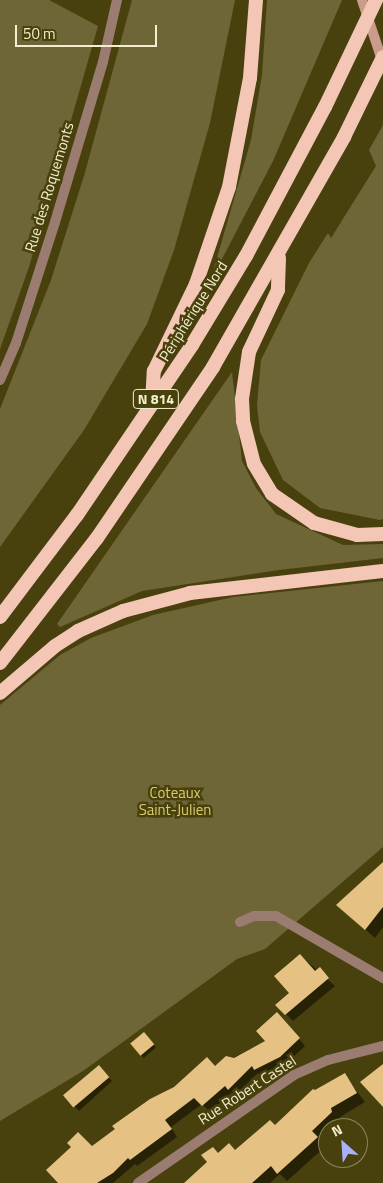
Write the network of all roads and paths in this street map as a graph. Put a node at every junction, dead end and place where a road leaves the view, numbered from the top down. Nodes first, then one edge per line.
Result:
1 (117, 0) edge
2 (256, 0) edge
3 (362, 0) edge
4 (376, 0) edge
5 (383, 57) edge
6 (383, 63) edge
7 (279, 257) junction
8 (0, 380) edge
9 (152, 406) junction
10 (383, 534) edge
11 (383, 571) edge
12 (0, 617) edge
13 (0, 663) edge
14 (0, 693) edge
15 (240, 922) dead end
16 (383, 978) edge
17 (383, 1046) edge
18 (138, 1183) edge

1 - 8 street, Rue des Roquemonts
2 - 9 highway
3 - 6 main road
4 - 9 highway, Périphérique Nord / N 814, bridge
5 - 7 highway, N 814, bridge
7 - 10 highway
7 - 13 highway, N 814
9 - 12 highway, Périphérique Nord / N 814
11 - 14 highway
15 - 16 street
17 - 18 street, Rue Robert Castel

